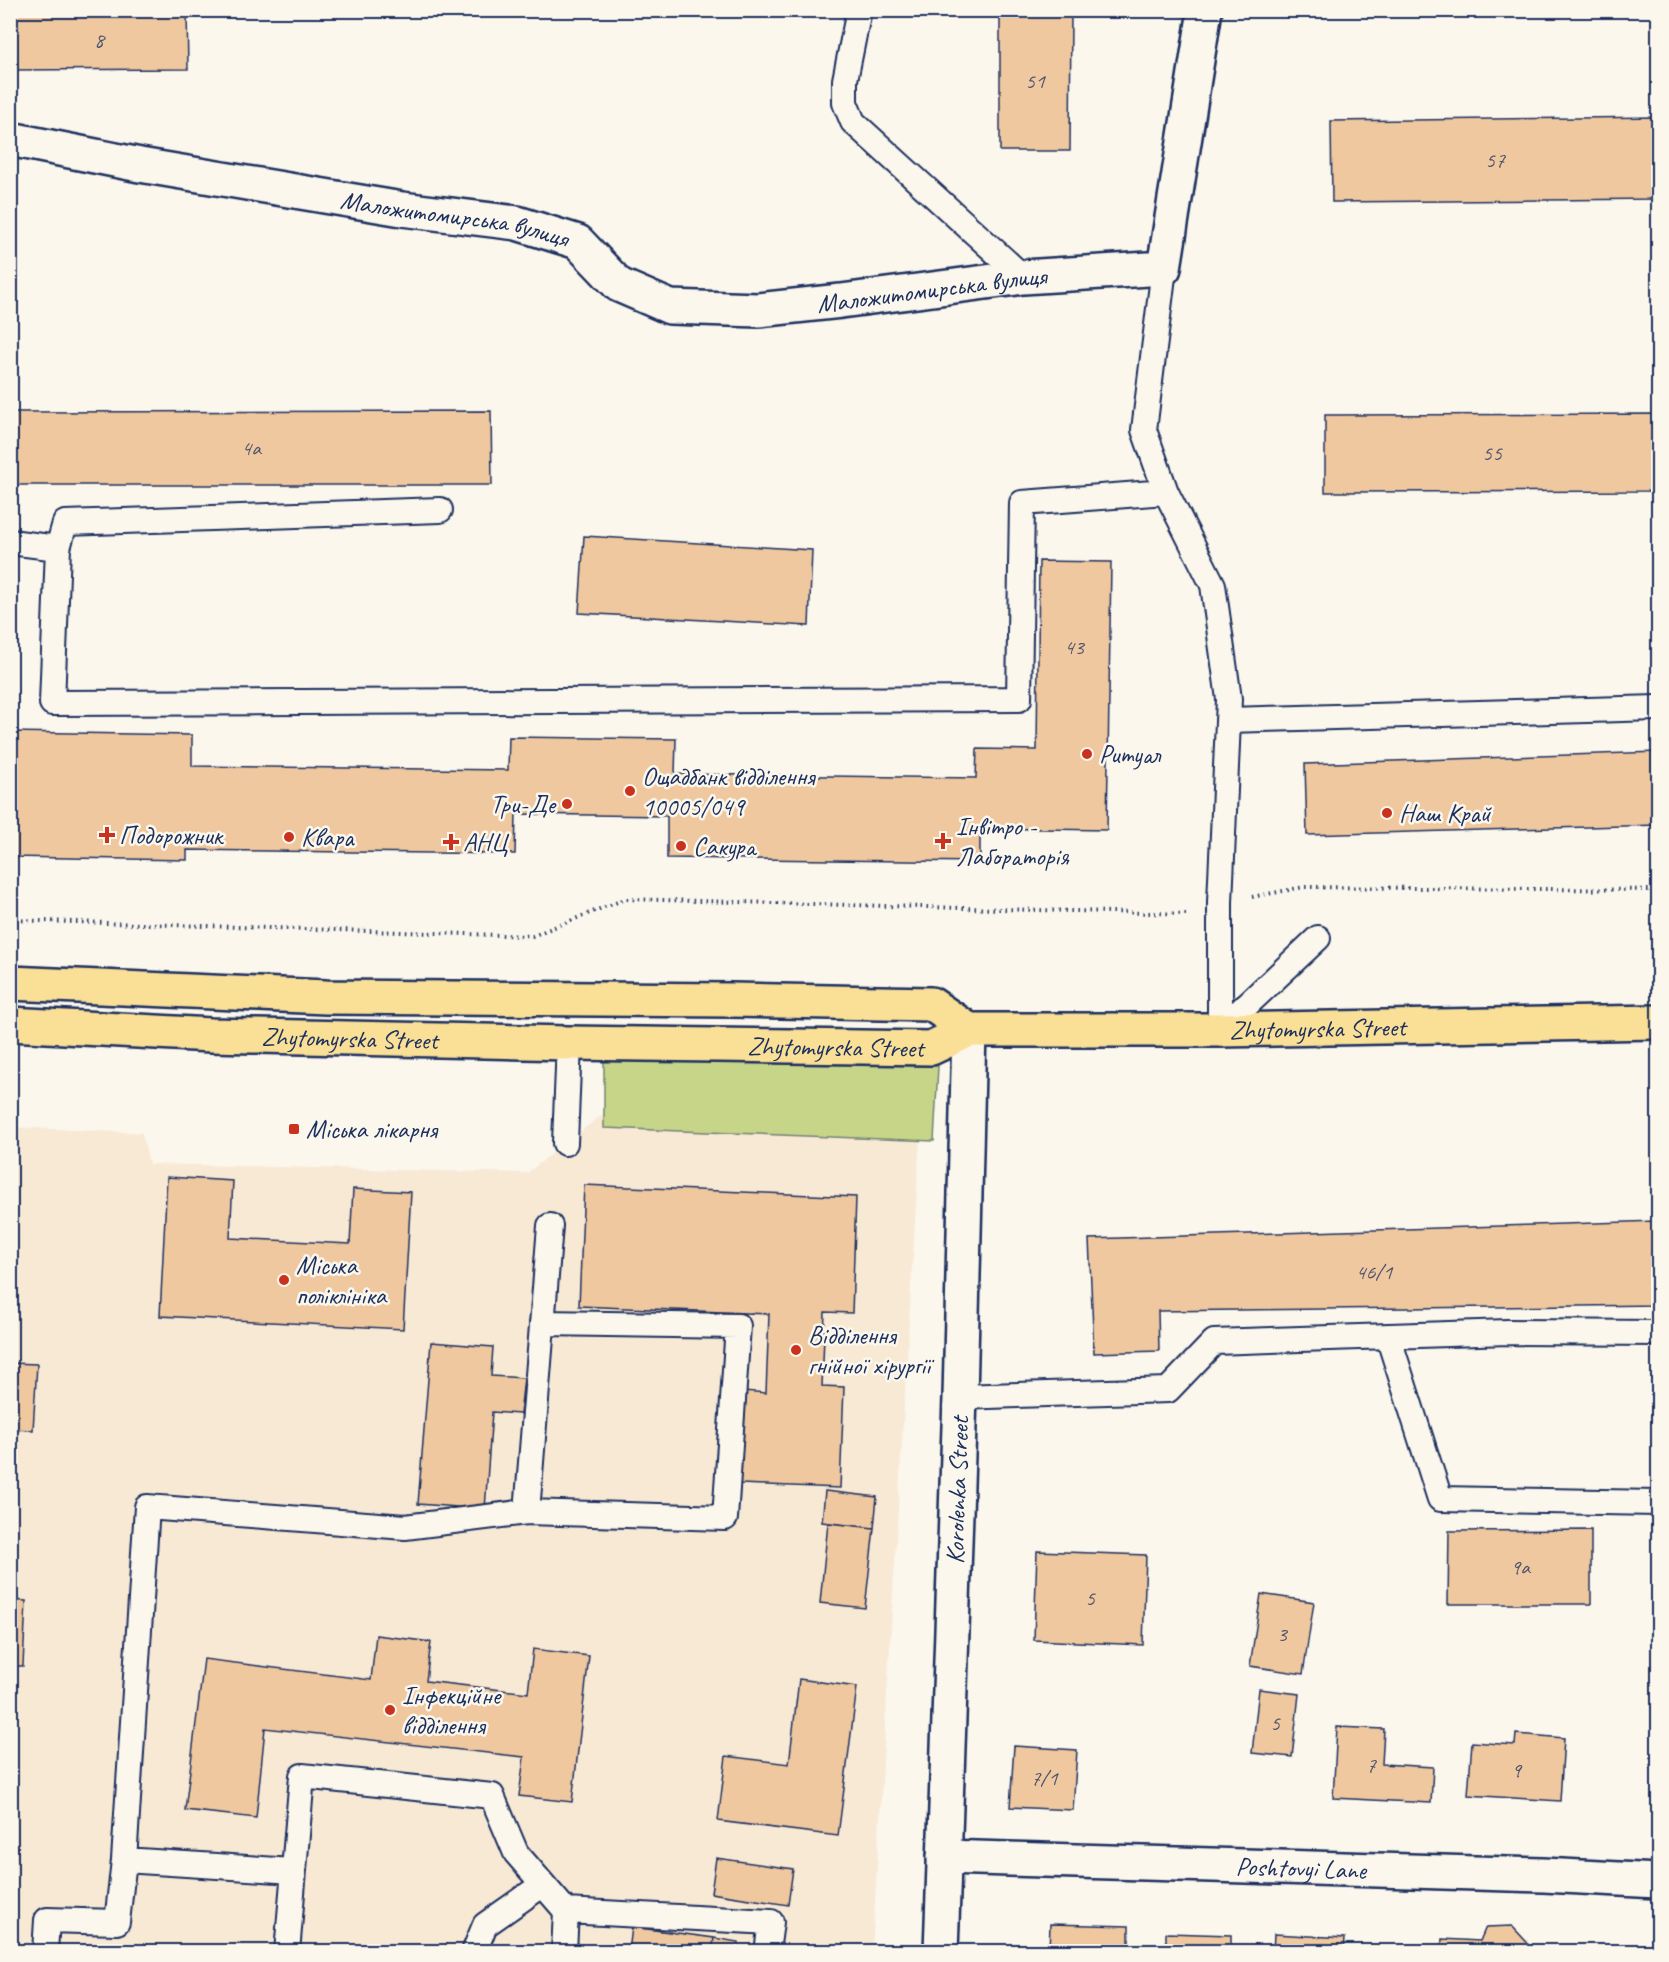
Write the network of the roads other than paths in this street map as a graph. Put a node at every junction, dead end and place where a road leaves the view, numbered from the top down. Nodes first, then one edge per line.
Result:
1 (859, 10) edge
2 (1205, 10) edge
3 (10, 139) edge
4 (1164, 268) junction
5 (1023, 277) junction
6 (1166, 492) junction
7 (440, 510) dead end
8 (10, 542) edge
9 (58, 548) junction
10 (1659, 708) edge
11 (1229, 720) junction
12 (1318, 938) dead end
13 (10, 983) edge
14 (1659, 1022) edge
15 (10, 1024) edge
16 (969, 1030) junction
17 (1220, 1030) junction
18 (569, 1043) junction
19 (565, 1143) dead end
20 (549, 1226) dead end
21 (542, 1323) junction
22 (1659, 1332) edge
23 (1388, 1336) junction
24 (960, 1397) junction
25 (1659, 1503) edge
26 (527, 1512) junction
27 (944, 1857) junction
28 (124, 1860) junction
29 (293, 1871) junction
30 (1659, 1881) edge
31 (542, 1885) junction
32 (566, 1911) junction
33 (45, 1952) edge
34 (287, 1952) edge
35 (474, 1952) edge
36 (564, 1952) edge
37 (767, 1952) edge
38 (941, 1952) edge

1 - 5 lane
2 - 4 street
3 - 5 street, Маложитомирська вулиця
4 - 5 street, Маложитомирська вулиця
4 - 6 lane
6 - 9 lane
6 - 11 lane
7 - 9 lane
8 - 9 lane
10 - 11 lane
11 - 17 lane
12 - 17 lane
13 - 16 main road
14 - 17 main road, Zhytomyrska Street
15 - 18 main road, Zhytomyrska Street
16 - 17 main road, Zhytomyrska Street
16 - 18 main road, Zhytomyrska Street
16 - 24 street, Korolenka Street
18 - 19 lane
20 - 21 lane
21 - 26 lane
21 - 26 lane
22 - 23 lane
23 - 24 lane
23 - 25 lane
24 - 27 street, Korolenka Street
26 - 28 lane
27 - 30 street, Poshtovyi Lane
27 - 38 street, Korolenka Street
28 - 29 lane
28 - 33 lane
29 - 31 lane
29 - 34 lane
31 - 32 lane
31 - 35 lane
32 - 36 lane
32 - 37 lane

